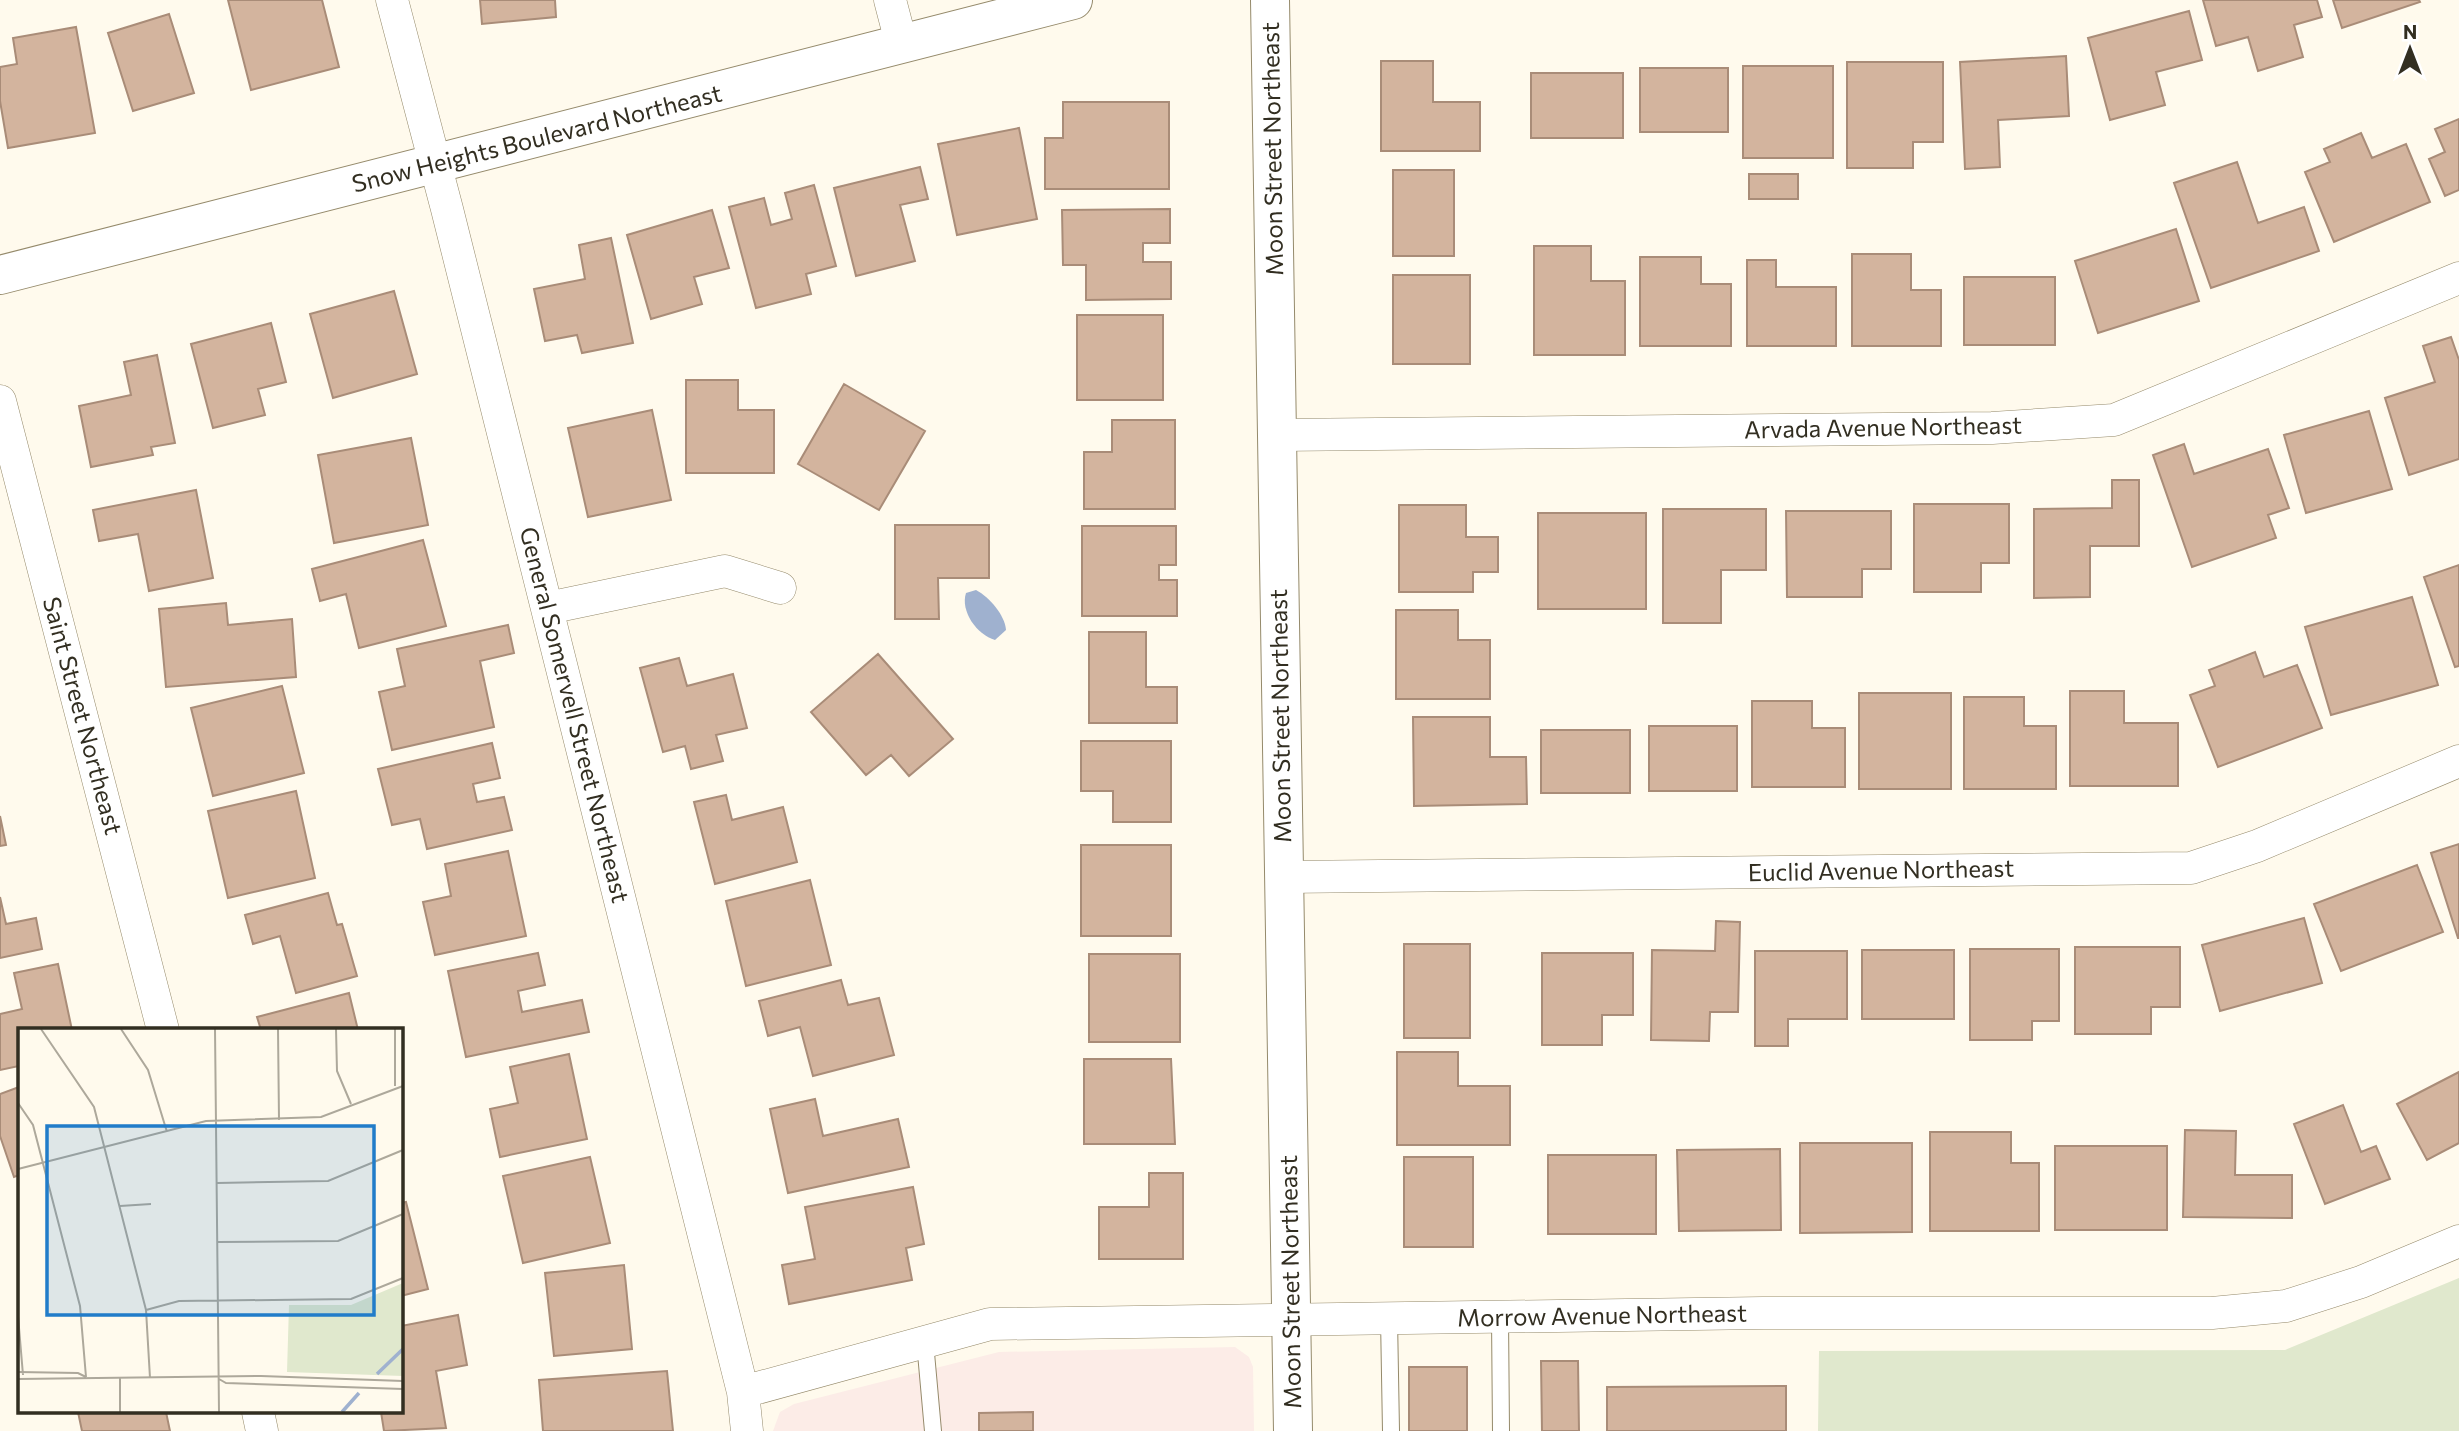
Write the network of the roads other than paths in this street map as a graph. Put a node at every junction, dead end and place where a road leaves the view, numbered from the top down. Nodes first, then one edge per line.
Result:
1 (392, 0) edge
2 (890, 0) edge
3 (1073, 0) edge
4 (1270, 0) edge
5 (902, 46) junction
6 (436, 165) junction
7 (0, 275) edge
8 (2459, 278) edge
9 (0, 401) edge
10 (1278, 435) junction
11 (780, 588) dead end
12 (548, 608) junction
13 (2459, 761) edge
14 (1283, 877) junction
15 (162, 1028) edge
16 (2459, 1241) edge
17 (1500, 1317) junction
18 (1389, 1318) junction
19 (1293, 1320) junction
20 (925, 1342) junction
21 (743, 1392) junction
22 (747, 1431) edge
23 (933, 1431) edge
24 (1293, 1431) edge
25 (1391, 1431) edge
26 (1501, 1431) edge

1 - 6 street, General Somervell Street Northeast
2 - 5 street
3 - 5 street, Snow Heights Boulevard Northeast
4 - 10 street, Moon Street Northeast
5 - 6 street, Snow Heights Boulevard Northeast
6 - 7 street, Snow Heights Boulevard Northeast
6 - 12 street, General Somervell Street Northeast
8 - 10 street, Arvada Avenue Northeast
9 - 15 street, Saint Street Northeast
10 - 14 street, Moon Street Northeast
11 - 12 street
12 - 21 street, General Somervell Street Northeast
13 - 14 street, Euclid Avenue Northeast
14 - 19 street, Moon Street Northeast
16 - 17 street, Morrow Avenue Northeast
17 - 18 street, Morrow Avenue Northeast
17 - 26 lane
18 - 19 street, Morrow Avenue Northeast
18 - 25 lane
19 - 20 street, Morrow Avenue Northeast
19 - 24 street, Moon Street Northeast
20 - 21 street, Morrow Avenue Northeast
20 - 23 lane
21 - 22 street, General Somervell Street Northeast

